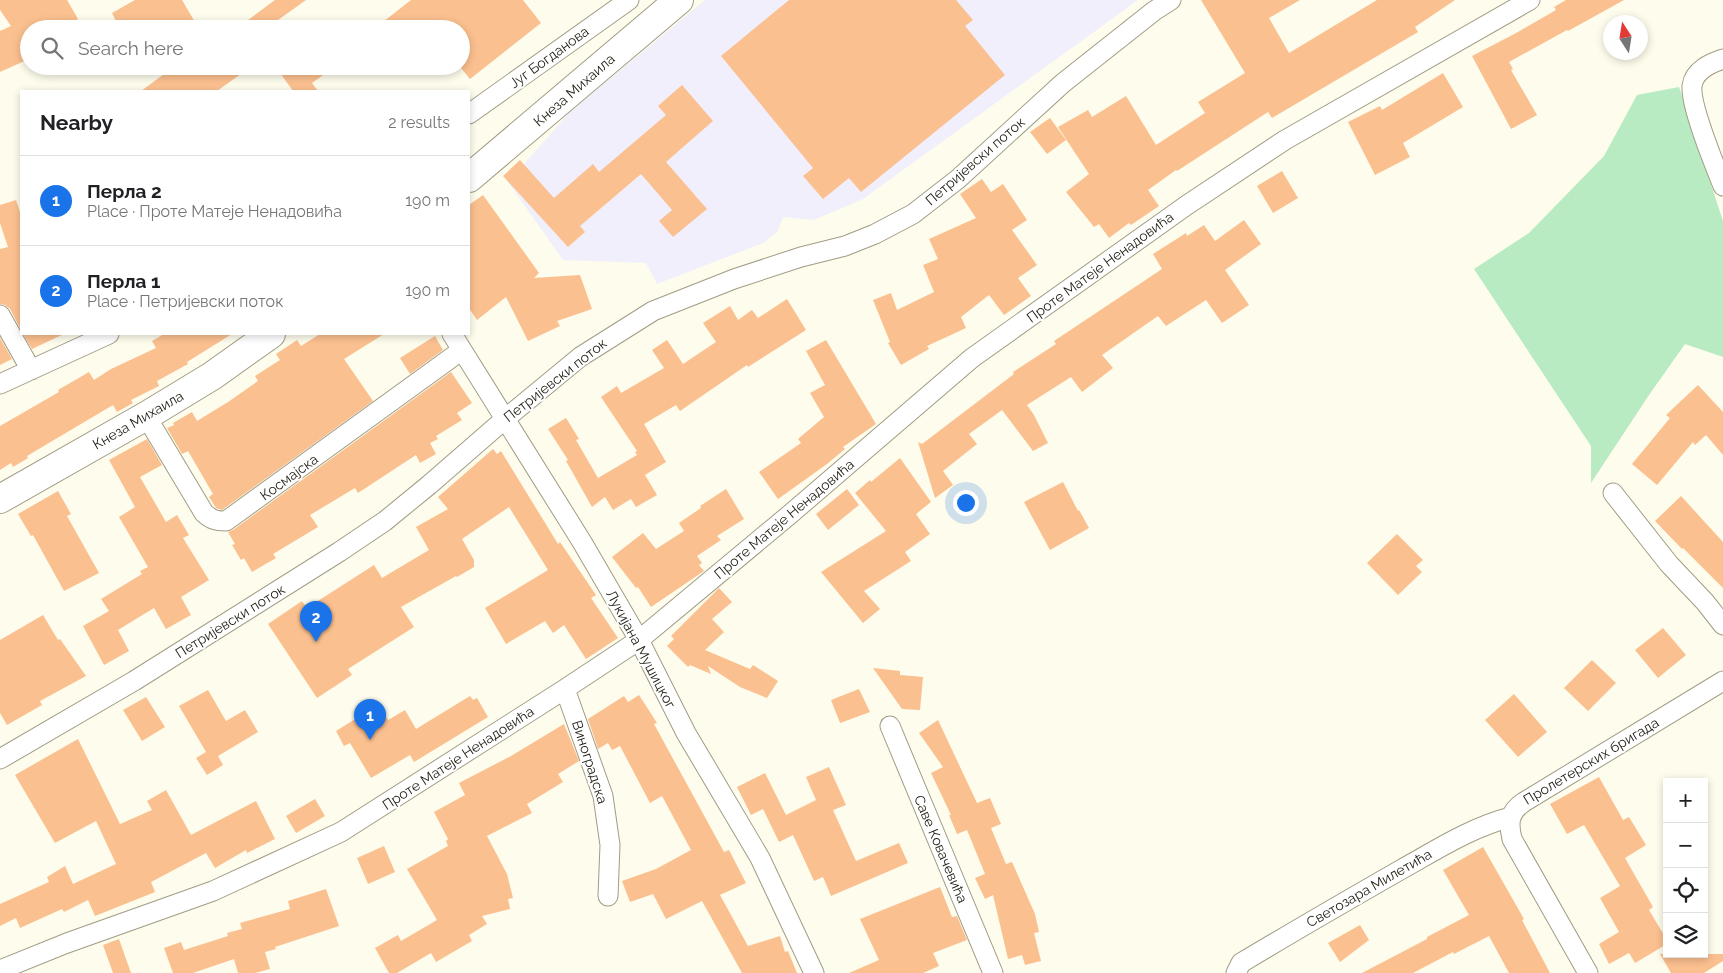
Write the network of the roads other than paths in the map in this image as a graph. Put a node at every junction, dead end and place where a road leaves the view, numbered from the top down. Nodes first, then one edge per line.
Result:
1 (629, 0) edge
2 (1171, 0) edge
3 (1530, 0) edge
4 (674, 1) edge
5 (1723, 59) edge
6 (470, 113) edge
7 (470, 177) edge
8 (1723, 186) edge
9 (0, 314) edge
10 (107, 335) edge
11 (270, 335) edge
12 (457, 342) edge
13 (31, 370) junction
14 (0, 384) edge
15 (146, 416) junction
16 (505, 419) junction
17 (1613, 493) dead end
18 (0, 499) edge
19 (1723, 625) edge
20 (638, 640) junction
21 (1723, 681) edge
22 (565, 689) junction
23 (890, 726) dead end
24 (0, 759) edge
25 (1511, 817) junction
26 (608, 896) dead end
27 (0, 970) edge
28 (814, 973) edge
29 (993, 973) edge
30 (1236, 973) edge
31 (1588, 973) edge

1 - 6 street, Југ Богданова
2 - 16 street, Петријевски поток
3 - 20 street, Проте Матеје Ненадовића
4 - 7 main road, Кнеза Михаила
5 - 8 street
9 - 13 street
10 - 13 street
11 - 15 main road, Кнеза Михаила
12 - 15 street, Космајска
12 - 16 street, Лукијана Мушицког
13 - 14 street
15 - 18 main road, Кнеза Михаила
16 - 20 street, Лукијана Мушицког
16 - 24 street, Петријевски поток
17 - 19 street
20 - 22 street, Проте Матеје Ненадовића
20 - 28 street, Лукијана Мушицког
21 - 25 street, Пролетерских бригада
22 - 26 street, Виноградска
22 - 27 street, Проте Матеје Ненадовића
23 - 29 street, Саве Ковачевића
25 - 30 street, Светозара Милетића
25 - 31 street, Пролетерских бригада

